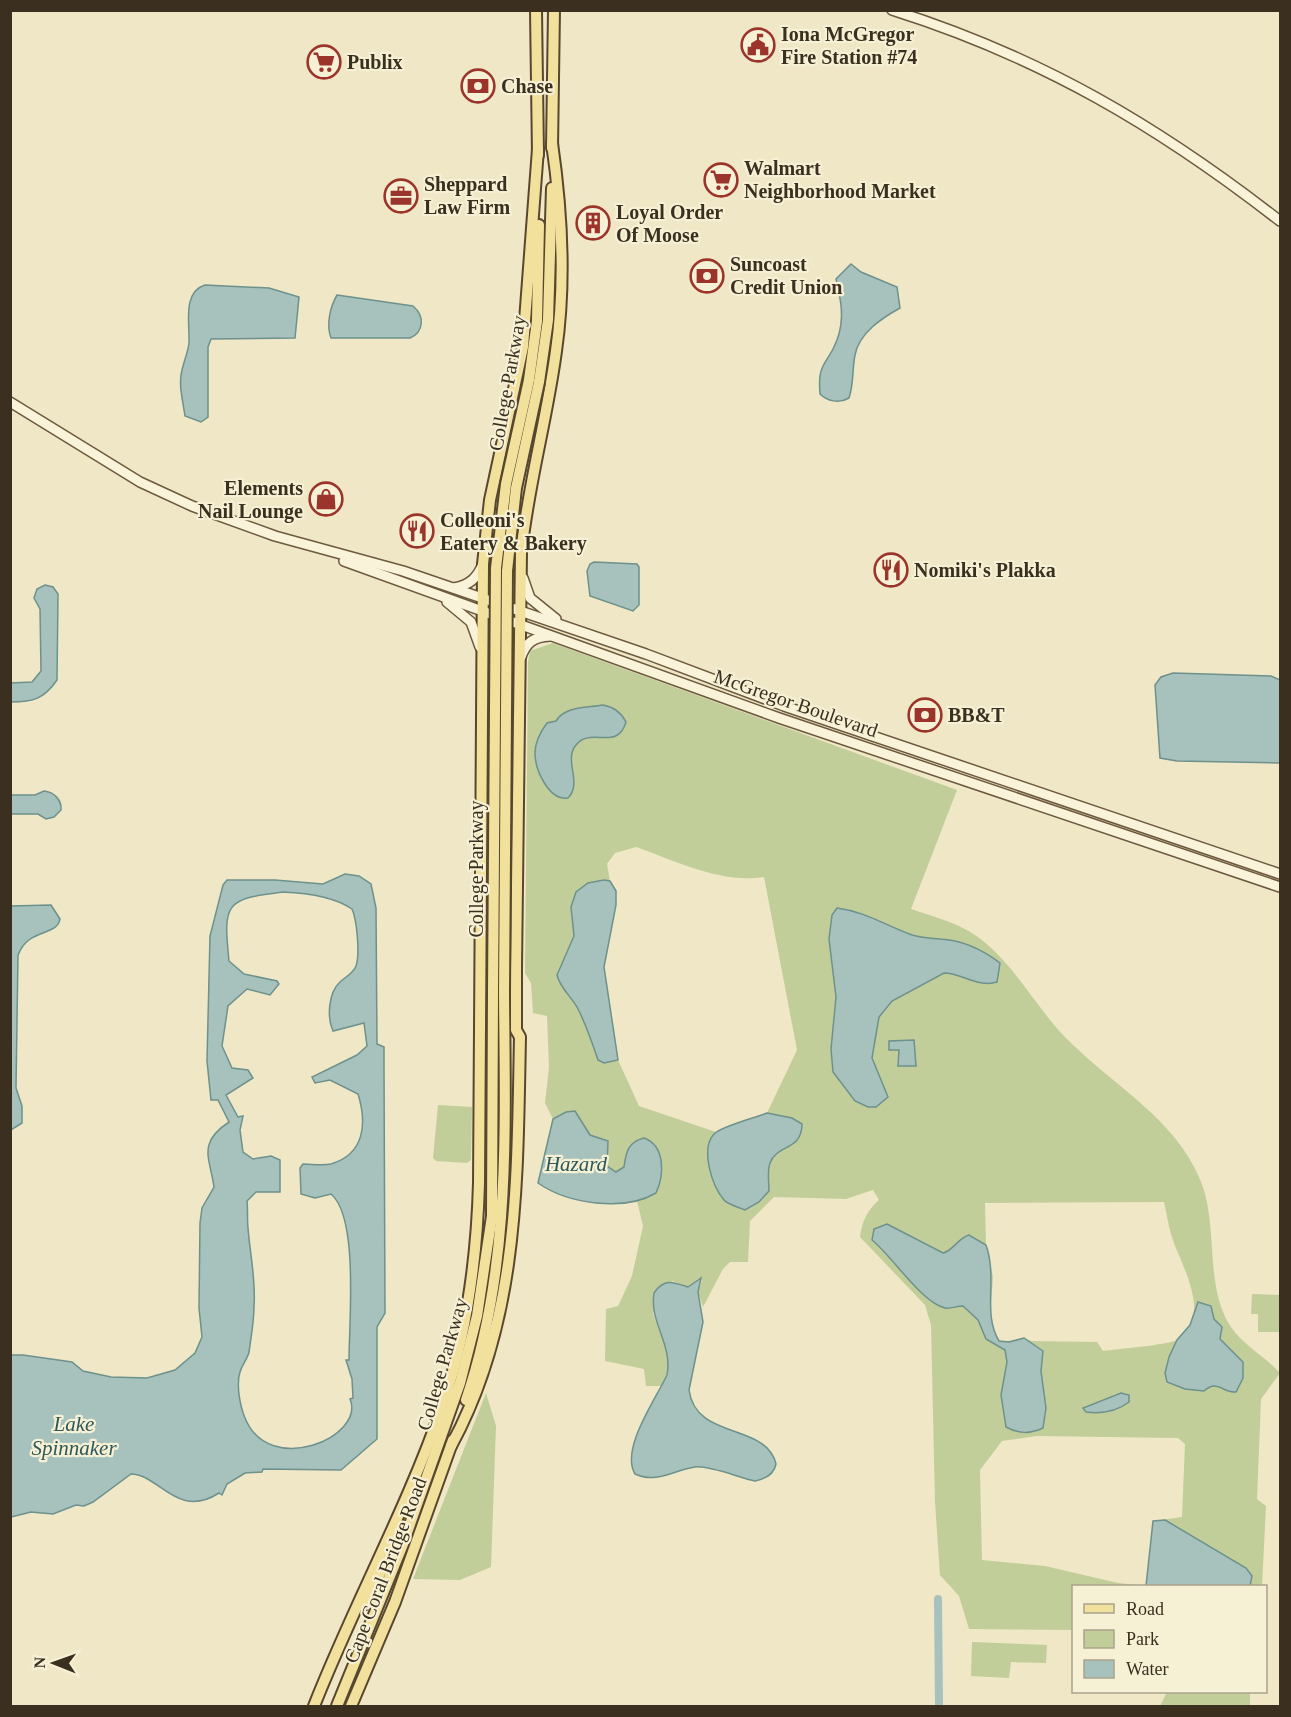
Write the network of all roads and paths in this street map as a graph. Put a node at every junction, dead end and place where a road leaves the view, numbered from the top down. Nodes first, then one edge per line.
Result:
1 (536, 10) edge
2 (554, 10) edge
3 (892, 10) edge
4 (552, 143) junction
5 (538, 149) junction
6 (1281, 221) edge
7 (534, 381) junction
8 (10, 402) edge
9 (303, 544) junction
10 (483, 558) junction
11 (521, 565) junction
12 (452, 588) junction
13 (435, 594) junction
14 (482, 598) junction
15 (482, 610) junction
16 (501, 611) junction
17 (521, 611) junction
18 (521, 625) junction
19 (568, 627) junction
20 (554, 636) junction
21 (482, 645) junction
22 (519, 650) junction
23 (483, 664) junction
24 (518, 666) junction
25 (482, 813) junction
26 (517, 815) junction
27 (492, 830) junction
28 (508, 830) junction
29 (482, 844) junction
30 (517, 844) junction
31 (1281, 874) edge
32 (1281, 887) edge
33 (499, 993) junction
34 (451, 1446) junction
35 (434, 1454) junction
36 (341, 1644) junction
37 (314, 1707) edge
38 (337, 1707) edge
39 (351, 1707) edge

1 - 5 main road, College Parkway
2 - 4 main road, College Parkway
3 - 6 main road
4 - 7 main road, College Parkway
4 - 11 main road
5 - 7 main road, College Parkway
5 - 10 main road
7 - 33 main road, College Parkway, bridge
8 - 9 main road
9 - 12 main road
9 - 13 main road
10 - 11 main road
10 - 12 main road
10 - 14 main road
10 - 16 main road
11 - 16 main road
11 - 17 main road
11 - 19 main road
12 - 14 main road
13 - 15 main road
13 - 23 main road
14 - 15 main road
14 - 16 main road
15 - 16 main road
15 - 21 main road
16 - 17 main road
16 - 18 main road
16 - 21 main road
16 - 22 main road
17 - 18 main road
17 - 19 main road, McGregor Boulevard
18 - 20 main road, McGregor Boulevard
18 - 22 main road
19 - 31 main road, McGregor Boulevard
20 - 24 main road
20 - 32 main road, McGregor Boulevard
21 - 23 main road
22 - 24 main road
23 - 24 main road
23 - 25 main road
24 - 26 main road
25 - 27 main road
25 - 29 main road
26 - 28 main road
26 - 30 main road
27 - 28 main road
27 - 29 main road
28 - 30 main road
29 - 36 main road
30 - 34 main road
33 - 34 main road, College Parkway
33 - 35 main road, College Parkway
34 - 39 main road, Cape Coral Bridge Road
35 - 36 main road
35 - 38 main road, College Parkway
36 - 37 main road

